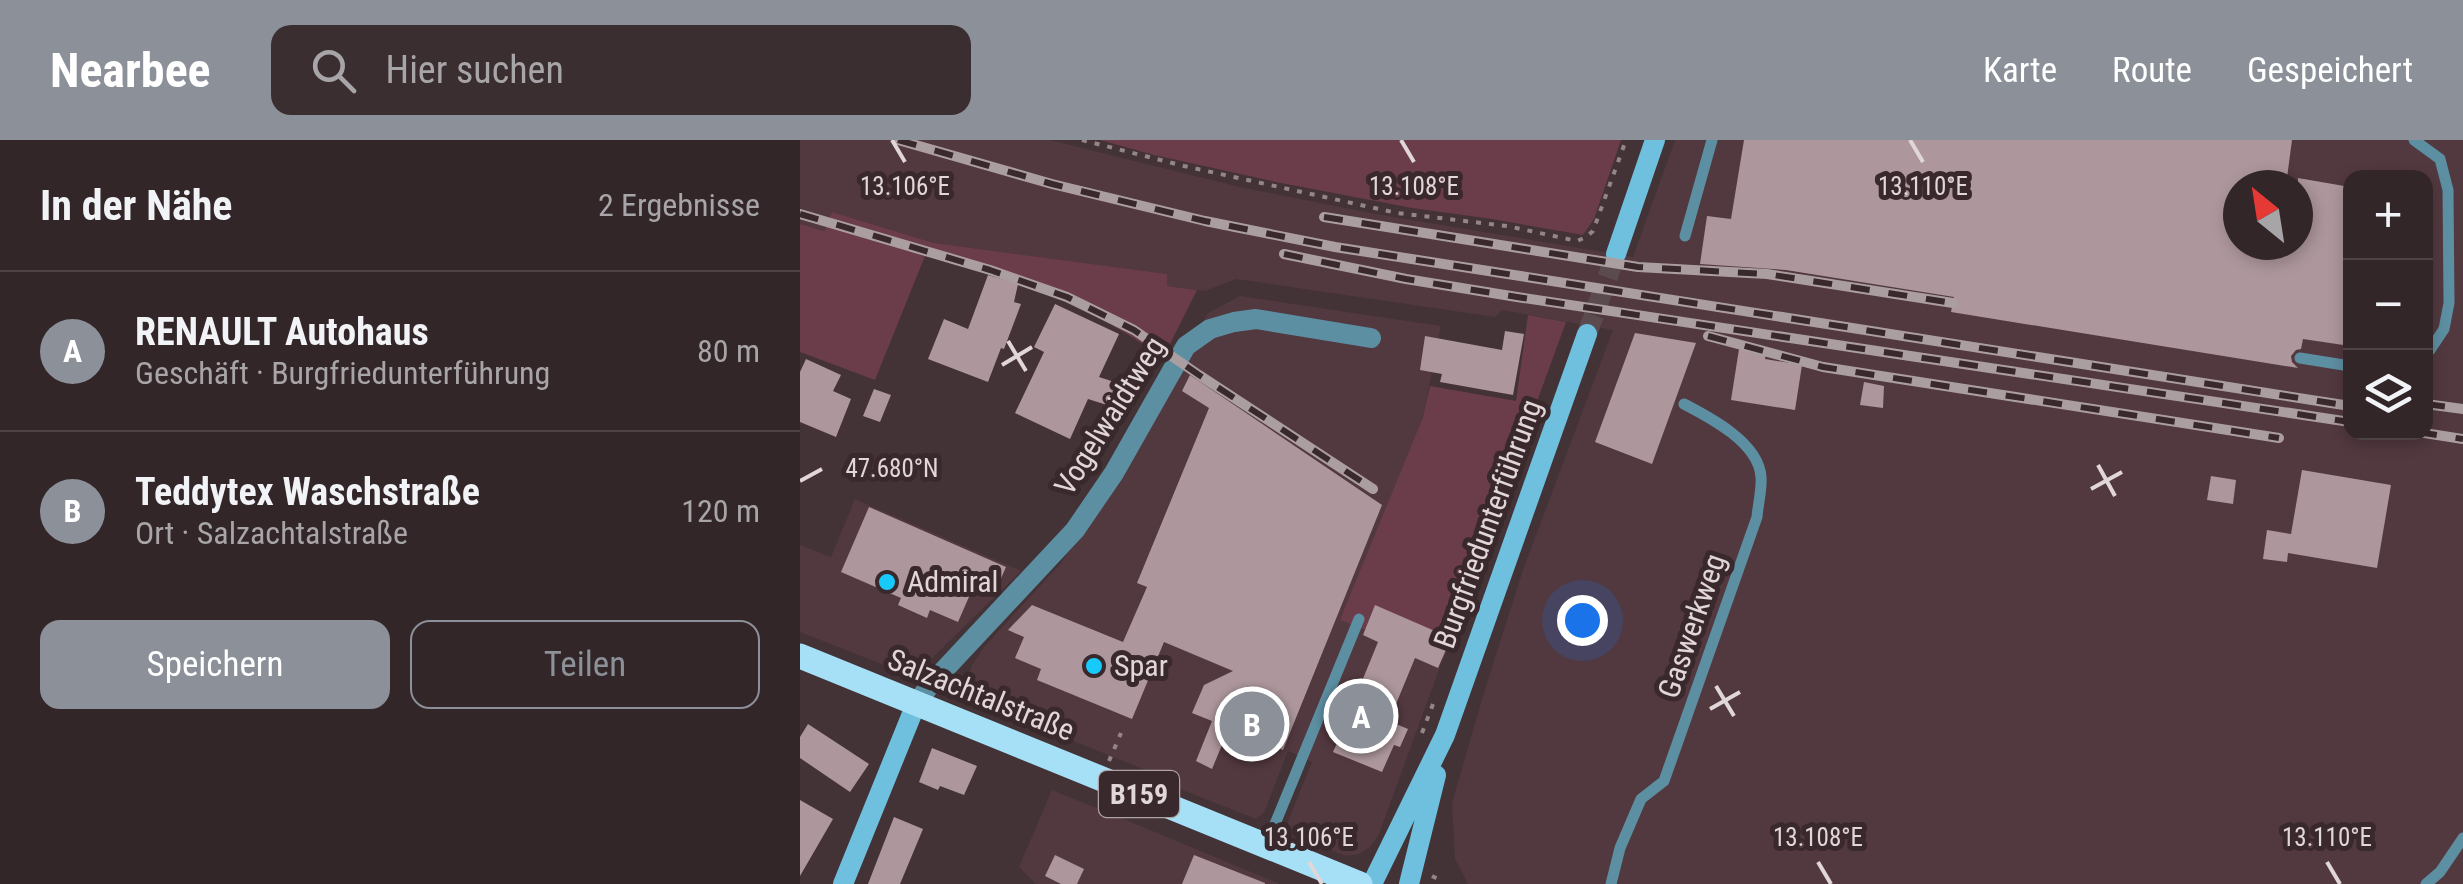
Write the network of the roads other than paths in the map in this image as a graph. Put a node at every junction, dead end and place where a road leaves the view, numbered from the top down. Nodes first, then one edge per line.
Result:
1 (1655, 140) edge
2 (1712, 140) edge
3 (2414, 140) edge
4 (1685, 236) dead end
5 (1616, 254) tunnel mouth
6 (1588, 334) tunnel mouth
7 (1370, 338) dead end
8 (2430, 350) edge
9 (2300, 358) dead end
10 (2343, 365) edge
11 (1684, 404) dead end
12 (1359, 619) dead end
13 (800, 656) edge
14 (916, 704) junction
15 (1445, 734) junction
16 (2463, 838) edge
17 (1266, 846) junction
18 (843, 884) edge
19 (1360, 884) edge
20 (1372, 884) edge
21 (1410, 884) edge
22 (1611, 884) edge
23 (2426, 884) edge

1 - 5 street
2 - 4 lane
3 - 8 lane
6 - 15 street, Burgfriedunterführung
7 - 14 street, Vogelwaidtweg
9 - 10 lane
11 - 22 lane, Gaswerkweg
12 - 17 lane
13 - 14 main road, Salzachtalstraße / B159
14 - 17 main road, Salzachtalstraße / B159
14 - 18 street
15 - 20 street, Burgfriedunterführung
15 - 21 street, Burgfriedunterführung
16 - 23 lane
17 - 19 main road, Salzachtalstraße / B159

